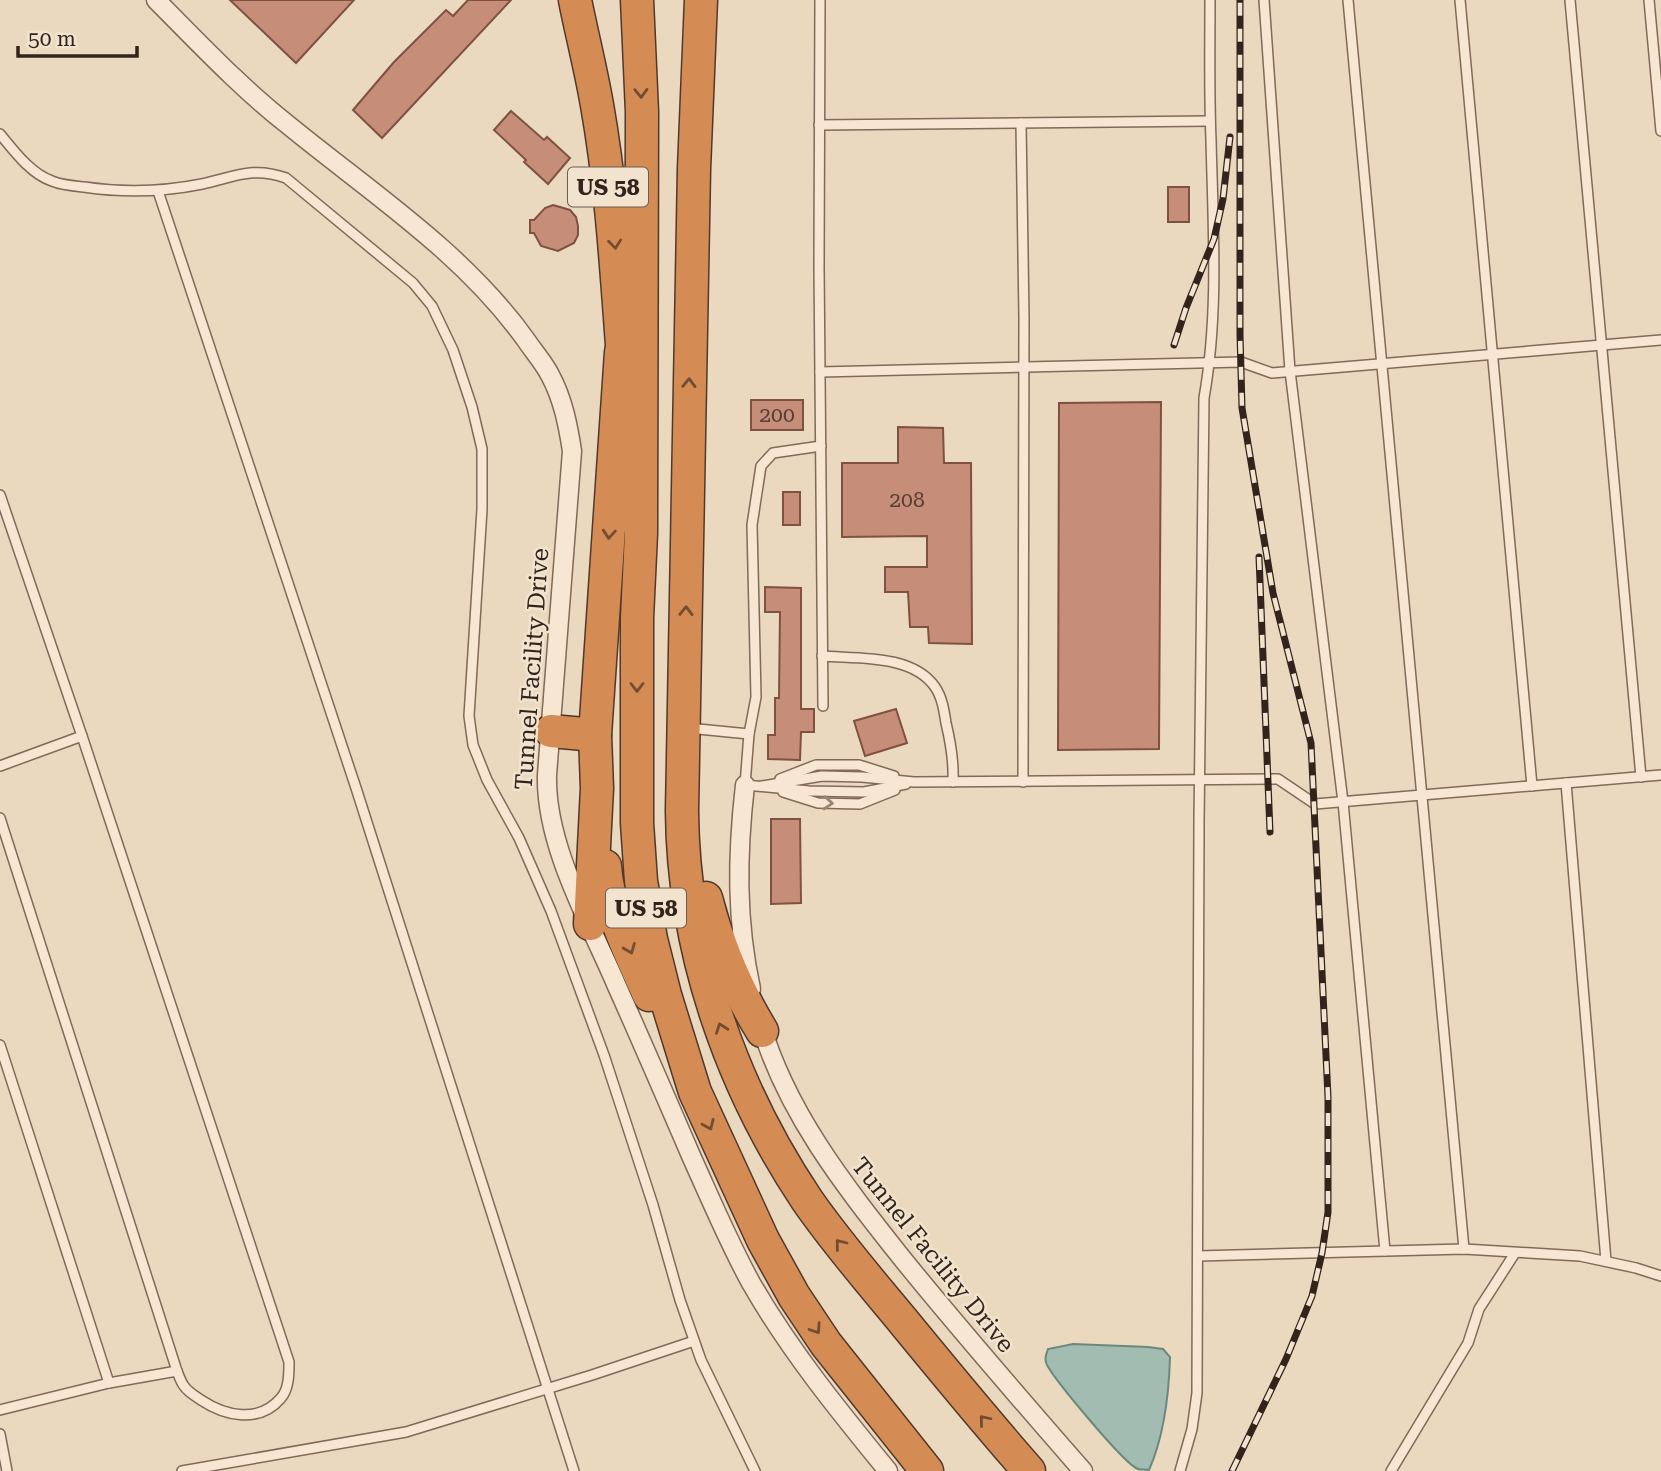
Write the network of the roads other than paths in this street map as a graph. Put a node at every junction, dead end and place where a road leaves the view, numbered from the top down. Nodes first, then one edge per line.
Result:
1 (156, 0) edge
2 (573, 0) edge
3 (629, 0) edge
4 (637, 0) edge
5 (685, 0) edge
6 (701, 0) edge
7 (820, 0) edge
8 (1210, 0) edge
9 (1264, 0) edge
10 (1348, 0) edge
11 (1460, 0) edge
12 (1570, 0) edge
13 (1649, 0) edge
14 (640, 46) junction
15 (1210, 121) junction
16 (1021, 123) junction
17 (820, 125) junction
18 (1661, 131) edge
19 (0, 134) edge
20 (694, 169) junction
21 (158, 191) junction
22 (1661, 340) edge
23 (621, 343) junction
24 (1602, 345) junction
25 (1492, 354) junction
26 (1210, 362) junction
27 (1381, 363) junction
28 (1023, 367) junction
29 (1290, 371) junction
30 (820, 372) junction
31 (821, 446) junction
32 (0, 495) edge
33 (637, 618) junction
34 (822, 656) junction
35 (824, 706) dead end
36 (684, 728) junction
37 (551, 731) junction
38 (749, 734) junction
39 (595, 735) junction
40 (82, 736) junction
41 (0, 766) edge
42 (1661, 775) edge
43 (1641, 777) junction
44 (1200, 781) junction
45 (914, 782) junction
46 (953, 782) junction
47 (1023, 782) junction
48 (1566, 783) junction
49 (753, 786) junction
50 (1532, 786) junction
51 (597, 788) junction
52 (1423, 795) junction
53 (1343, 802) junction
54 (0, 818) edge
55 (590, 924) junction
56 (766, 1042) junction
57 (0, 1045) edge
58 (695, 1092) junction
59 (1464, 1249) junction
60 (1385, 1251) junction
61 (1515, 1253) junction
62 (1198, 1256) junction
63 (1606, 1261) junction
64 (1661, 1276) edge
65 (694, 1341) junction
66 (177, 1371) junction
67 (109, 1383) junction
68 (547, 1389) junction
69 (0, 1410) edge
70 (0, 1434) edge
71 (7, 1471) edge
72 (182, 1471) edge
73 (574, 1471) edge
74 (755, 1471) edge
75 (888, 1471) edge
76 (927, 1471) edge
77 (1029, 1471) edge
78 (1083, 1471) edge
79 (1180, 1471) edge
80 (1391, 1471) edge

1 - 37 street, Tunnel Facility Drive
2 -> 23 highway, US 58
3 - 14 highway
4 - 14 highway
5 - 20 highway, US 58
6 - 20 highway
7 - 17 lane
8 - 15 lane
9 - 29 lane
10 - 27 lane
11 - 25 lane
12 - 24 lane
13 - 18 lane
14 -> 33 highway
15 - 16 lane
15 - 26 lane
16 - 17 lane
16 - 28 lane
17 - 30 lane
19 - 21 lane
36 -> 20 highway, US 58
21 - 65 lane
21 - 68 lane
22 - 24 lane
23 - 33 highway, US 58
23 -> 39 highway
24 - 25 lane
24 - 43 lane
25 - 27 lane
25 - 50 lane
26 - 28 lane
26 - 29 lane
26 - 44 lane
27 - 29 lane
27 - 52 lane
28 - 30 lane
28 - 47 lane
29 - 53 lane
30 - 31 lane
31 - 34 lane
31 - 38 lane
32 - 40 lane
33 -> 58 highway, US 58
34 - 35 lane
34 - 46 lane
36 - 38 lane
36 - 56 highway
77 -> 36 highway, US 58
37 - 39 highway
37 - 55 street, Tunnel Facility Drive
38 - 49 lane
39 - 51 highway
40 - 41 lane
40 - 66 lane
42 - 43 lane
43 - 48 lane
44 - 47 lane
44 - 53 lane
44 - 62 lane
45 - 46 lane
45 - 49 lane
49 -> 45 lane
46 - 47 lane
48 - 50 lane
48 - 63 lane
49 - 56 street, Tunnel Facility Drive
50 - 52 lane
51 - 55 highway
51 -> 58 highway
52 - 53 lane
52 - 59 lane
53 - 60 lane
54 - 66 lane
55 - 75 street, Tunnel Facility Drive
56 - 78 street, Tunnel Facility Drive
57 - 67 lane
58 -> 76 highway, US 58
59 - 60 lane
59 - 61 lane
60 - 62 lane
61 - 63 lane
61 - 80 lane
62 - 79 lane
63 - 64 lane
65 - 68 lane
65 - 74 lane
66 - 67 lane
67 - 69 lane
68 - 72 lane
68 - 73 lane
70 - 71 lane

